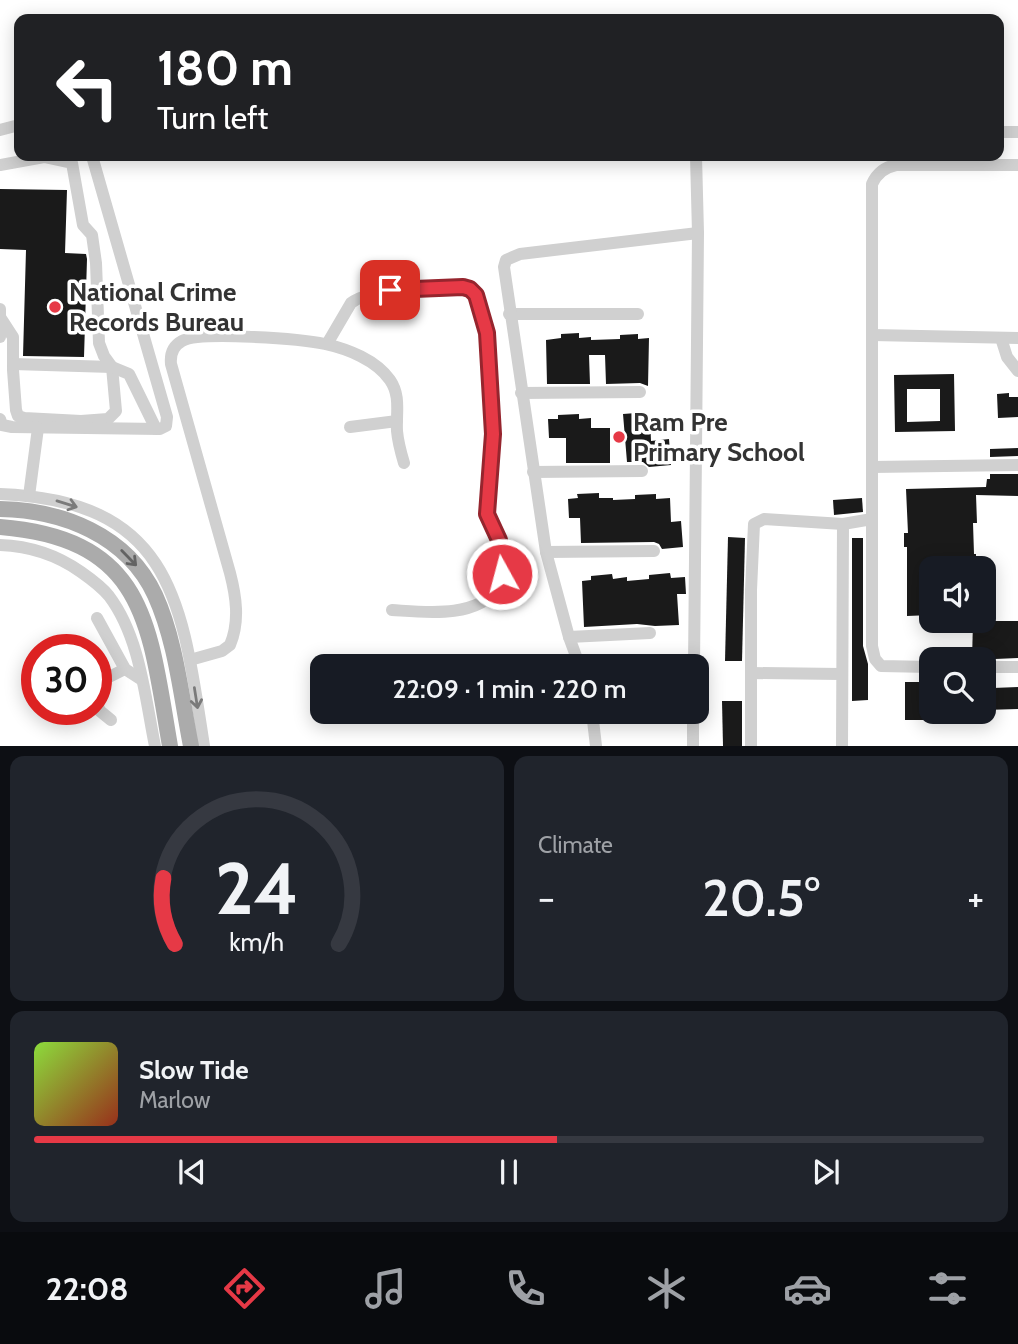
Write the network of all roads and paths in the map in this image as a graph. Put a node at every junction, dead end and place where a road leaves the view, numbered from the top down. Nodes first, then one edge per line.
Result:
1 (22, 161) edge
2 (63, 161) edge
3 (93, 161) edge
4 (696, 161) edge
5 (0, 165) edge
6 (1018, 166) edge
7 (698, 233) junction
8 (0, 309) edge
9 (509, 314) junction
10 (638, 314) dead end
11 (0, 317) edge
12 (872, 335) junction
13 (0, 337) edge
14 (1001, 338) junction
15 (1018, 338) edge
16 (327, 344) junction
17 (13, 364) junction
18 (112, 367) junction
19 (1018, 371) edge
20 (640, 392) dead end
21 (521, 393) junction
22 (0, 419) edge
23 (397, 421) junction
24 (350, 427) dead end
25 (38, 428) junction
26 (156, 429) junction
27 (404, 463) dead end
28 (1018, 465) edge
29 (872, 467) junction
30 (642, 471) dead end
31 (533, 472) junction
32 (0, 494) edge
33 (29, 496) junction
34 (0, 509) edge
35 (872, 519) junction
36 (843, 524) junction
37 (0, 527) edge
38 (0, 545) edge
39 (654, 551) dead end
40 (546, 552) junction
41 (392, 610) dead end
42 (97, 618) dead end
43 (650, 633) dead end
44 (569, 637) junction
45 (575, 654) edge
46 (694, 654) edge
47 (190, 660) junction
48 (919, 667) edge
49 (996, 667) edge
50 (1018, 667) edge
51 (125, 669) junction
52 (751, 673) junction
53 (841, 674) junction
54 (112, 676) edge
55 (142, 680) junction
56 (593, 724) edge
57 (693, 724) edge
58 (155, 746) edge
59 (170, 746) edge
60 (191, 746) edge
61 (204, 746) edge
62 (596, 746) edge
63 (693, 746) edge
64 (751, 746) edge
65 (842, 746) edge

1 - 5 street
2 - 18 street
3 - 26 street
4 - 7 street
6 - 12 street
7 - 9 street
7 - 46 street
8 - 11 street
9 - 10 street
9 - 21 street
11 - 13 street
11 - 17 street
12 - 14 street
12 - 29 street
14 - 15 street
14 - 19 street
16 - 23 street
16 - 41 street
16 - 47 street
17 - 18 street
17 - 18 street
18 - 26 street
20 - 21 street
21 - 31 street
22 - 25 street
23 - 24 street
23 - 27 street
25 - 26 street
25 - 33 street
28 - 29 street
29 - 35 street
30 - 31 street
31 - 40 street
32 - 33 street
33 -> 47 street
34 -> 60 main road
35 - 36 street
35 - 48 street
36 - 52 street
36 - 53 street
37 - 59 main road
38 - 55 street
39 - 40 street
40 - 44 street
42 - 51 street
43 - 44 street
44 - 45 street
47 -> 61 street
49 - 50 street
51 - 54 street
51 - 55 street
52 - 53 street
52 - 64 street
53 - 65 street
55 - 58 street
56 - 62 street
57 - 63 street

